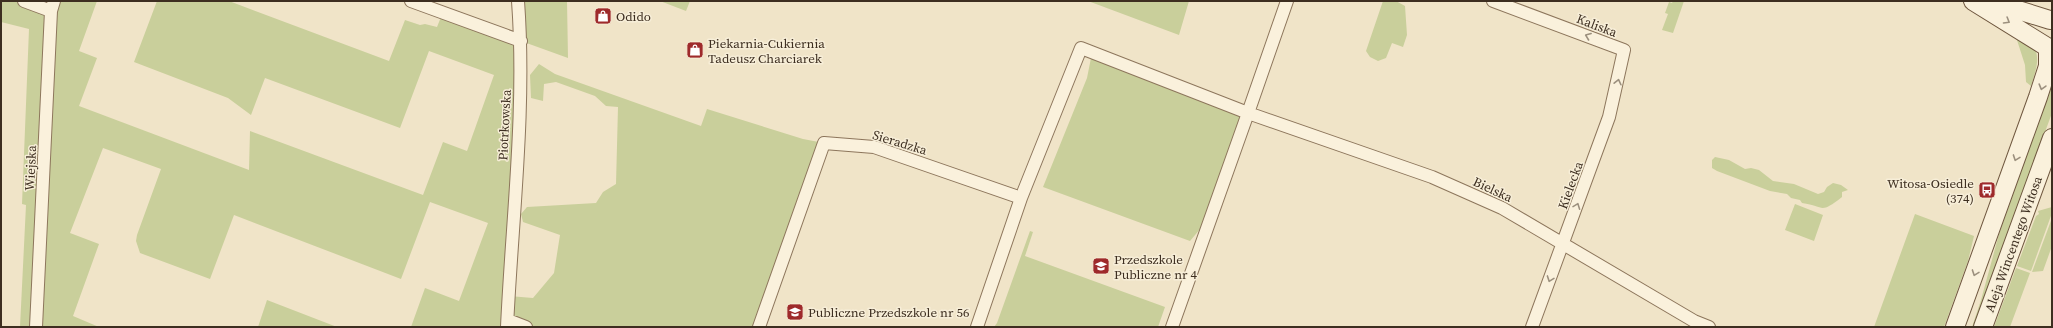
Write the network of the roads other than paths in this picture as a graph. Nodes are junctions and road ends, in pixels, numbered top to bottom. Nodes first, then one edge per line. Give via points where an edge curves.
1 (24, 1) edge
2 (411, 1) edge
3 (518, 1) edge
4 (1287, 1) edge
5 (1493, 1) edge
6 (1973, 1) edge
7 (1989, 1) edge
8 (53, 6) edge
9 (2051, 19) edge
10 (521, 41) junction
11 (1624, 50) joint
12 (2049, 51) edge
13 (1248, 113) junction
14 (2052, 138) edge
15 (1021, 198) junction
16 (1563, 242) junction
17 (508, 324) edge
18 (36, 327) edge
19 (526, 327) edge
20 (759, 327) edge
21 (977, 327) edge
22 (1172, 327) edge
23 (1532, 327) edge
24 (1709, 327) edge
25 (1955, 327) edge
26 (1983, 327) edge

1 - 8 street, Wiejska
2 - 10 street
3 - 10 street, Piotrkowska
4 - 13 street
11 -> 5 street, Kaliska
6 -> 12 street
7 - 9 street
8 - 18 street, Wiejska
9 - 12 street, Aleja Wincentego Witosa via 2046,33
10 - 17 street, Piotrkowska
16 -> 11 street, Kielecka via 1609,117
12 -> 25 street, Aleja Wincentego Witosa via 2048,66 2038,97
13 - 15 street, Bielska via 1081,48
13 - 16 street, Bielska via 1432,177 1502,208
13 - 22 street
14 - 26 street, Aleja Wincentego Witosa
15 - 20 street, Sieradzka via 874,146 824,143
15 - 21 street
16 -> 23 street, Kielecka
16 - 24 street, Bielska via 1689,318
17 - 19 street

